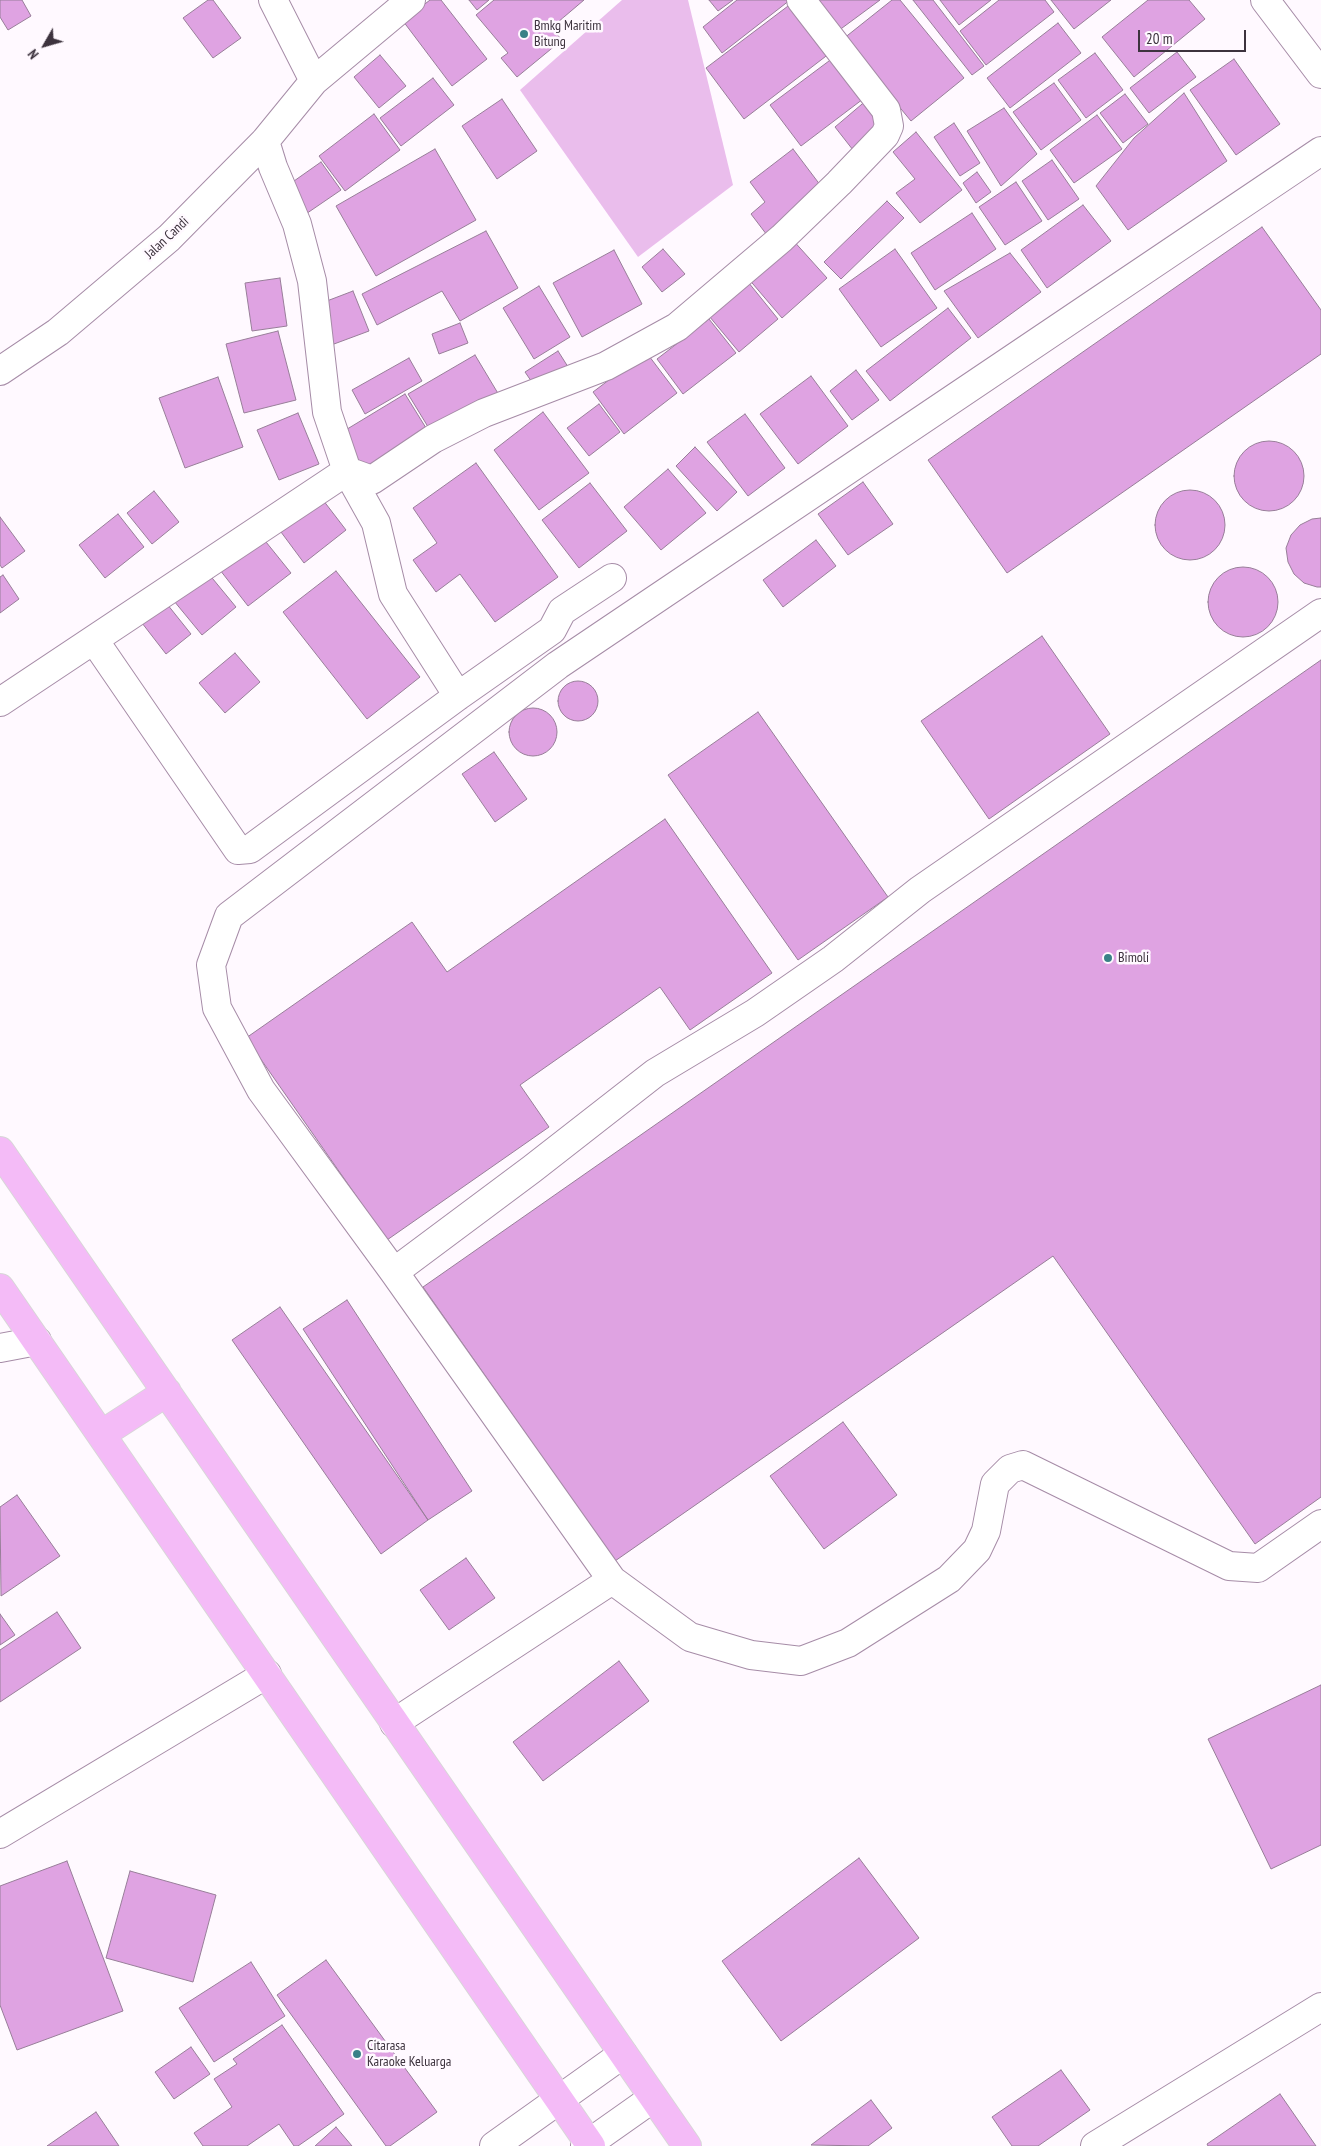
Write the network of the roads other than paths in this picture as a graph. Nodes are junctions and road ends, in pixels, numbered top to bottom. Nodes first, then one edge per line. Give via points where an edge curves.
1 (273, 0) edge
2 (411, 0) edge
3 (801, 0) edge
4 (1265, 0) edge
5 (1321, 74) edge
6 (314, 81) junction
7 (265, 141) junction
8 (1321, 151) edge
9 (0, 371) edge
10 (347, 471) junction
11 (612, 578) dead end
12 (1321, 612) edge
13 (94, 640) junction
14 (458, 696) junction
15 (0, 702) edge
16 (0, 1151) edge
17 (394, 1272) junction
18 (0, 1288) edge
19 (37, 1341) junction
20 (0, 1348) edge
21 (167, 1392) junction
22 (102, 1434) junction
23 (1321, 1524) edge
24 (612, 1580) junction
25 (267, 1674) junction
26 (394, 1723) junction
27 (0, 1834) edge
28 (1321, 2007) edge
29 (623, 2054) junction
30 (653, 2098) junction
31 (558, 2100) junction
32 (588, 2145) edge
33 (494, 2146) edge
34 (687, 2146) edge
35 (1095, 2146) edge

1 - 6 street
2 - 6 street, Jalan Candi
3 - 10 street via 886,110 889,119 885,135 839,184 677,328 606,366 476,418 433,439 372,480
4 - 5 street
6 - 7 street, Jalan Candi
7 - 9 street, Jalan Candi via 169,238 58,332
7 - 10 street via 272,167 298,224 312,281 326,406
8 - 17 street via 558,665 229,916 211,965 217,1008 261,1090
10 - 13 street
10 - 14 street via 376,523 394,594
11 - 14 street via 562,611 552,630
12 - 17 street via 920,890 832,959 763,1007 655,1073
13 - 14 street via 238,850 250,849
13 - 15 street
16 - 21 highway
17 - 24 street
18 - 19 highway
19 - 20 street
19 - 22 highway
21 - 22 highway
21 - 26 highway
22 - 25 highway
23 - 24 street via 1258,1568 1229,1566 1023,1465 1010,1469 996,1484 986,1531 977,1550 949,1578 848,1643 801,1661 751,1655 690,1638
24 - 26 street
25 - 27 street
25 - 31 highway
26 - 29 highway
28 - 35 street
29 - 30 highway
29 - 31 street
30 - 32 street
30 - 34 highway
31 - 32 highway
31 - 33 street

